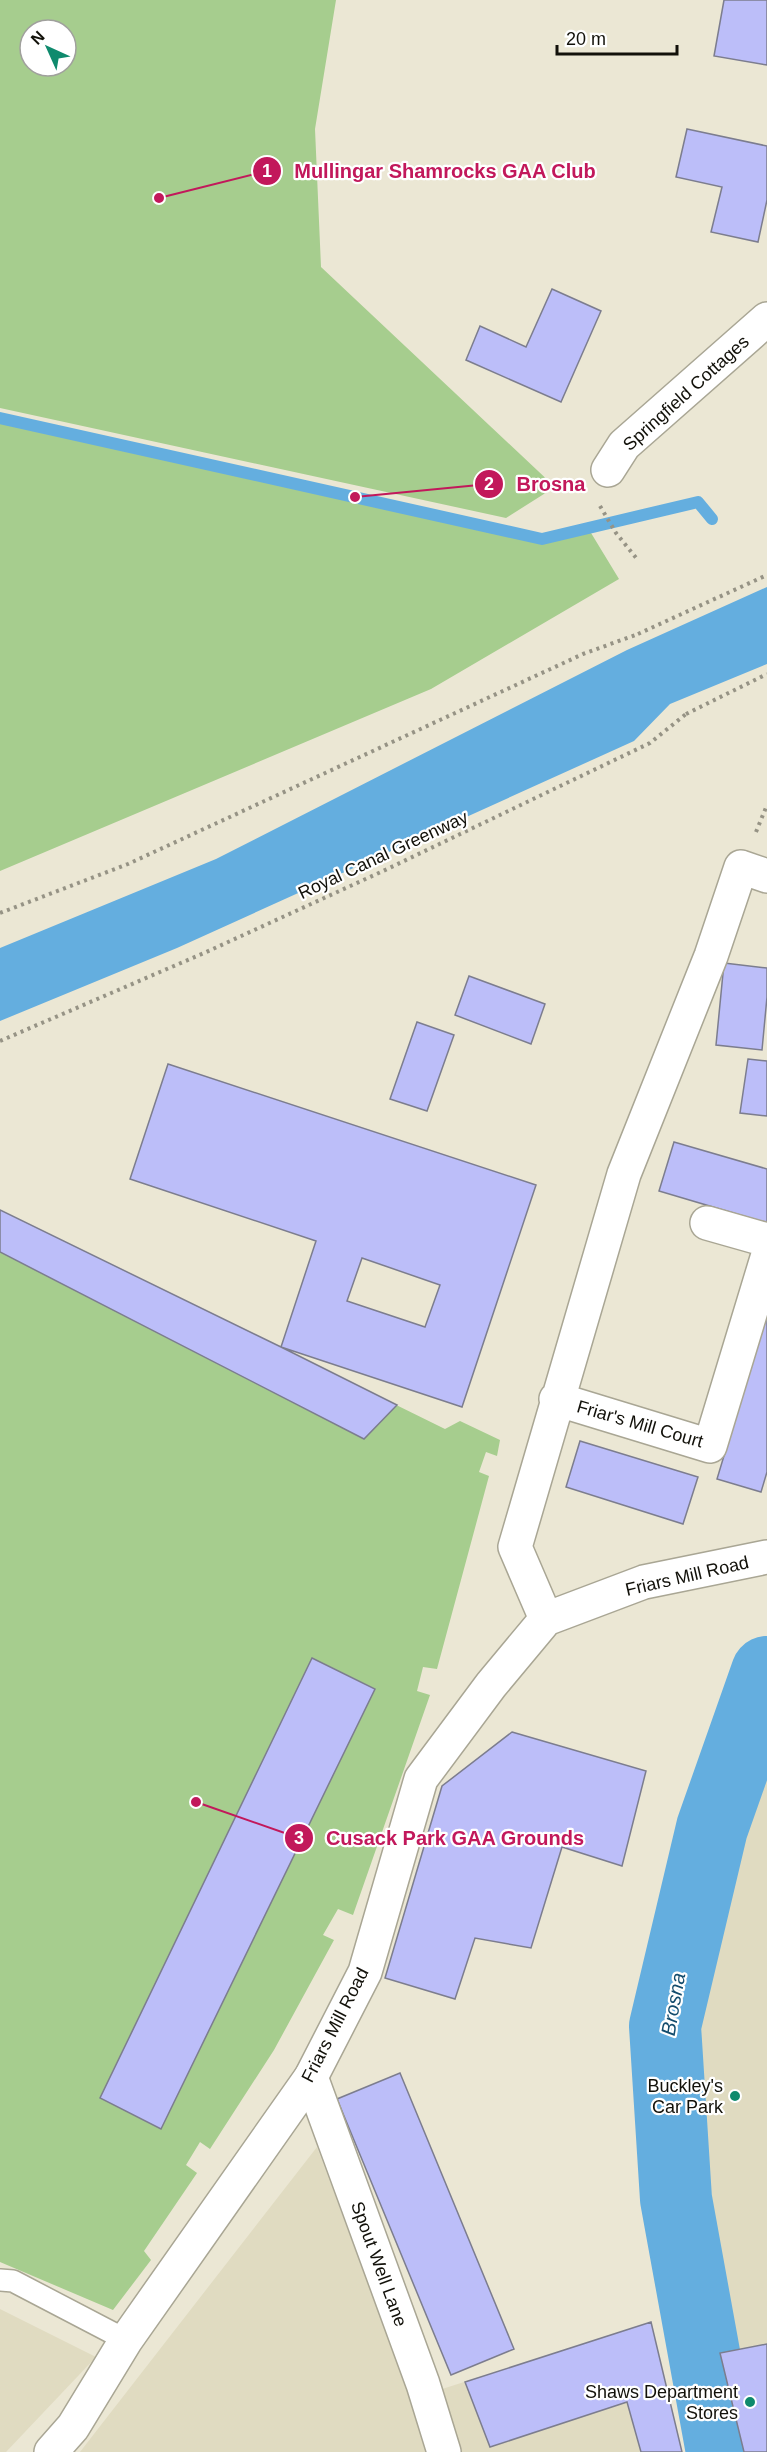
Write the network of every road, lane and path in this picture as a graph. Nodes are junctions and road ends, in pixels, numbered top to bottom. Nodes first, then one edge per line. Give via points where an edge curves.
1 (767, 319) edge
2 (608, 470) dead end
3 (600, 508) dead end
4 (637, 559) dead end
5 (767, 574) edge
6 (767, 674) edge
7 (767, 876) edge
8 (0, 913) edge
9 (0, 1041) edge
10 (707, 1223) dead end
11 (767, 1240) edge
12 (767, 1258) edge
13 (556, 1399) junction
14 (767, 1557) edge
15 (546, 1619) junction
16 (311, 2077) junction
17 (0, 2280) edge
18 (126, 2340) junction
19 (51, 2452) edge
20 (444, 2452) edge

1 - 2 street, Springfield Cottages via 624,445
3 - 4 path
5 - 8 path, bridge via 638,634 583,654 128,864
6 - 9 path, Royal Canal Greenway, bridge via 686,714 650,743 392,867
7 - 13 street via 741,867 711,956 624,1174
10 - 11 street
12 - 13 street, Friar's Mill Court via 710,1446
13 - 15 street via 514,1547
14 - 15 street, Friars Mill Road via 644,1582
15 - 16 street, Friars Mill Road via 421,1779 365,1972
16 - 18 street, Friars Mill Road
16 - 20 street, Spout Well Lane
17 - 18 lane via 13,2281
18 - 19 street, Friars Mill Road via 73,2427

